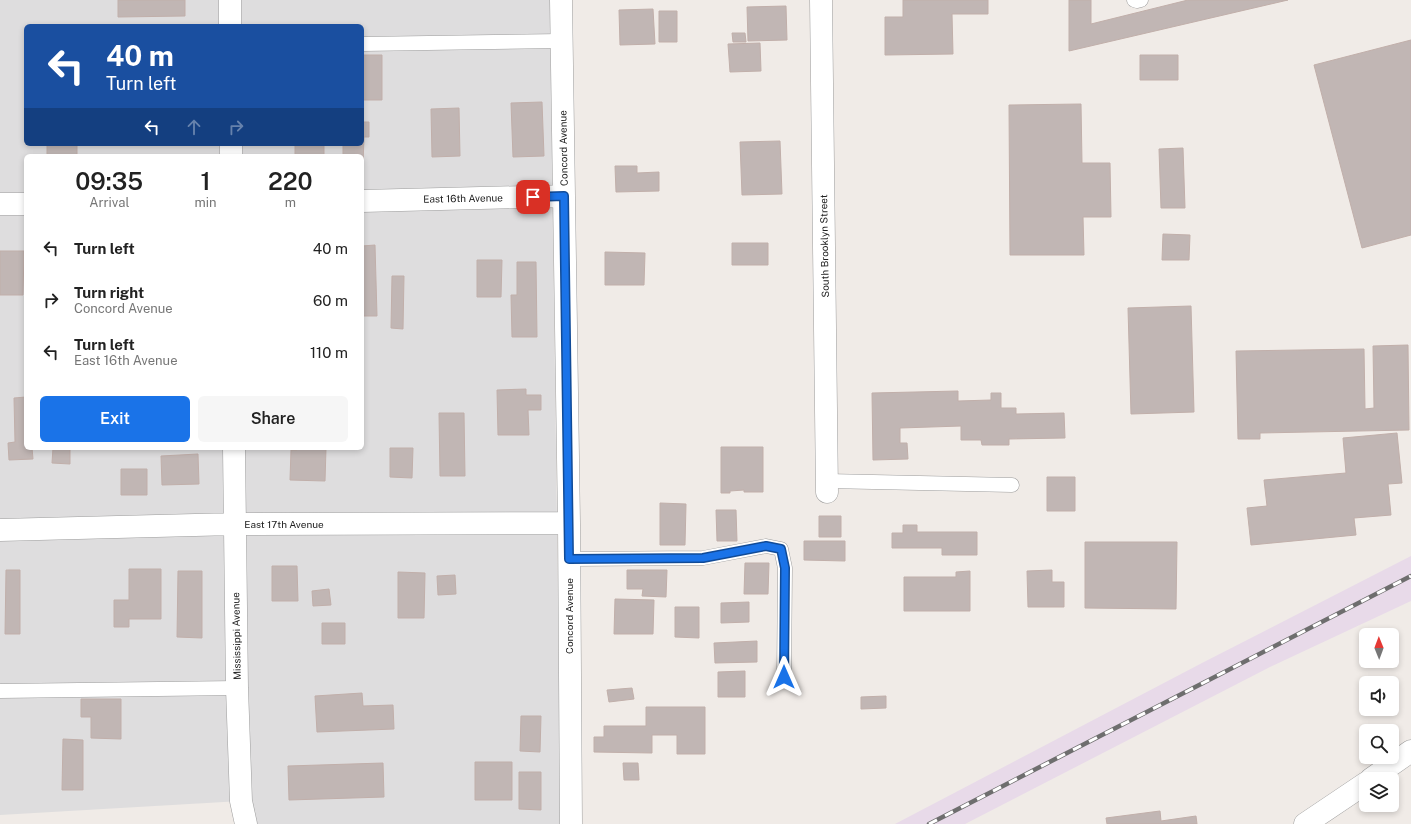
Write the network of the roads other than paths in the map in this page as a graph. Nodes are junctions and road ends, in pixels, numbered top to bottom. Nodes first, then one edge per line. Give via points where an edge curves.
1 (230, 0) edge
2 (561, 0) edge
3 (821, 0) edge
4 (1134, 0) edge
5 (1141, 0) edge
6 (230, 24) edge
7 (561, 41) junction
8 (364, 44) edge
9 (564, 196) junction
10 (364, 200) edge
11 (0, 204) edge
12 (24, 204) edge
13 (234, 450) edge
14 (1012, 485) dead end
15 (827, 486) joint
16 (569, 523) junction
17 (234, 524) junction
18 (0, 530) edge
19 (569, 559) junction
20 (784, 677) dead end
21 (237, 688) junction
22 (0, 691) edge
23 (1411, 751) edge
24 (1381, 772) edge
25 (1359, 787) edge
26 (246, 824) edge
27 (571, 824) edge
28 (1304, 824) edge

1 - 6 street
2 - 7 street, Concord Avenue
3 - 15 street, South Brooklyn Street
4 - 5 lane
7 - 8 lane
7 - 9 street, Concord Avenue
9 - 10 street, East 16th Avenue
9 - 16 street, Concord Avenue
11 - 12 street
13 - 17 street, Mississippi Avenue
14 - 15 lane
16 - 17 street, East 17th Avenue
16 - 19 street, Concord Avenue
17 - 18 street, East 17th Avenue
17 - 21 street, Mississippi Avenue
19 - 20 lane via 703,558 766,546 781,549 785,568
19 - 27 street, Concord Avenue
21 - 22 lane
21 - 26 street, Mississippi Avenue via 241,801
23 - 24 street
25 - 28 street

